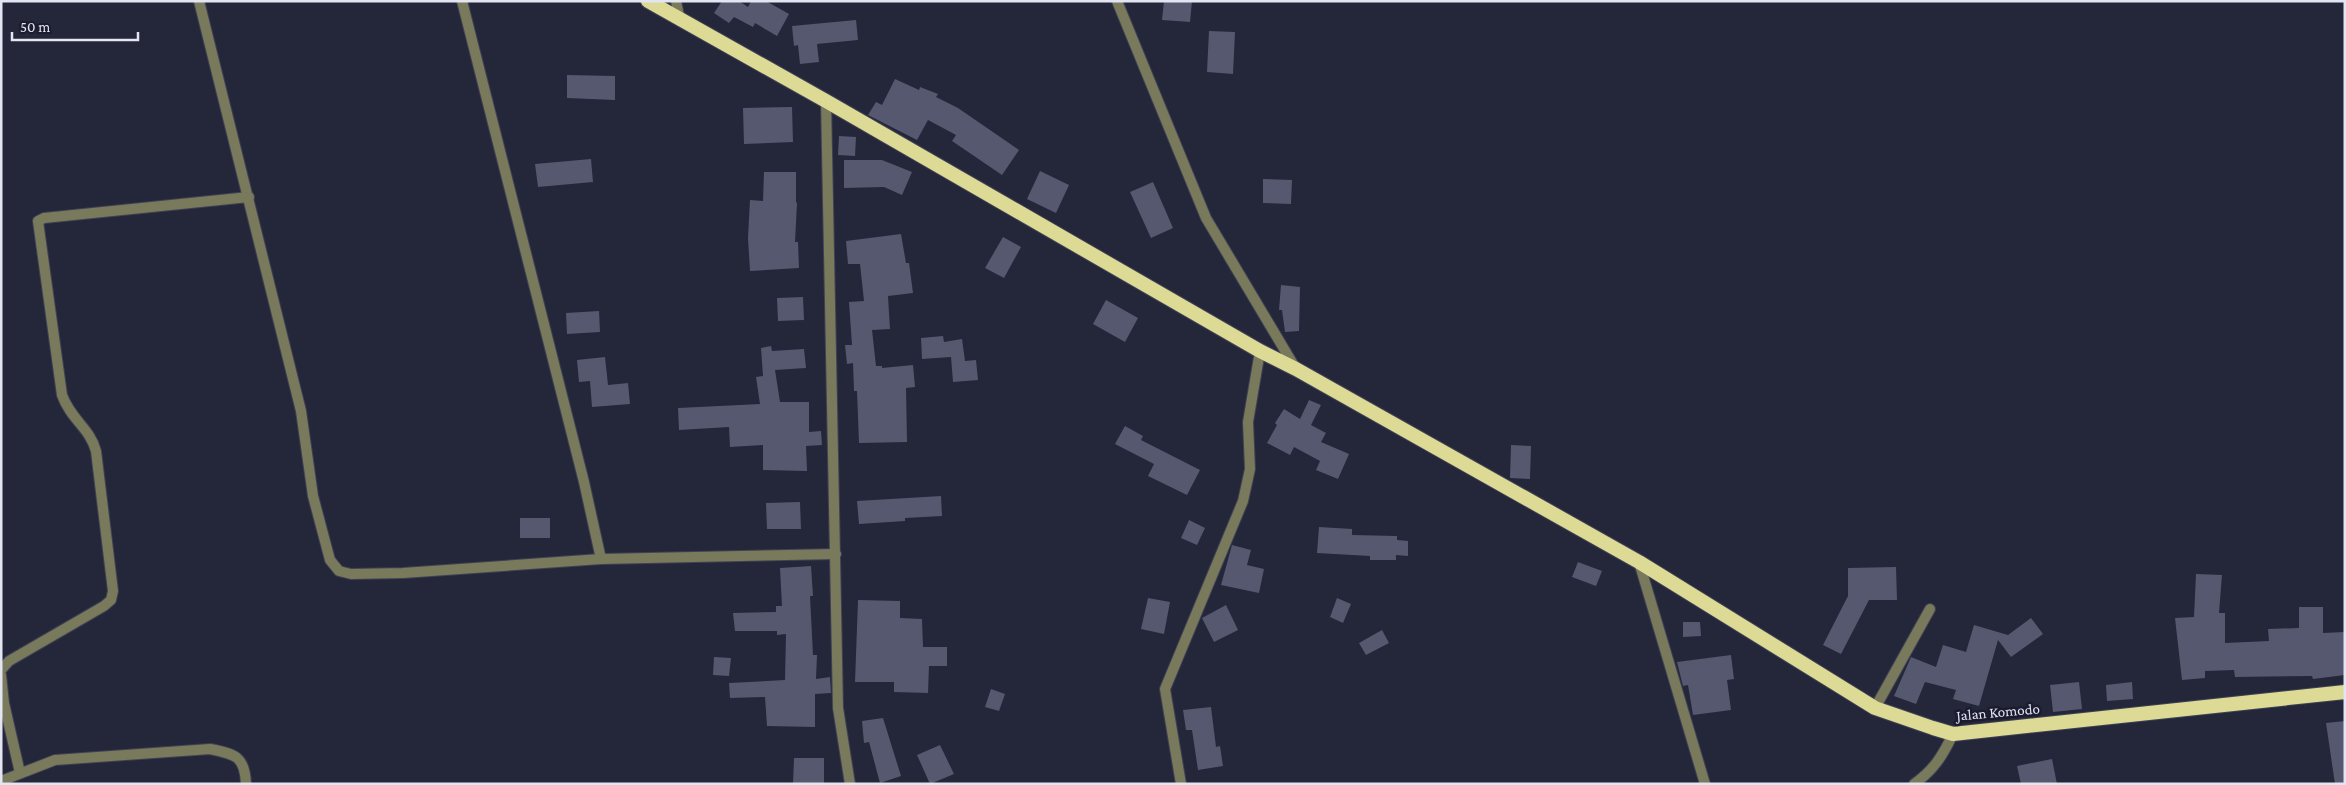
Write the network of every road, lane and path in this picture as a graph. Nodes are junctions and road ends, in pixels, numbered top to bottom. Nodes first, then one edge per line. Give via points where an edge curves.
1 (199, 1) edge
2 (462, 1) edge
3 (648, 1) edge
4 (676, 1) edge
5 (1117, 1) edge
6 (680, 21) junction
7 (826, 101) junction
8 (249, 197) junction
9 (1260, 351) junction
10 (1296, 369) junction
11 (836, 554) junction
12 (601, 559) junction
13 (1639, 562) junction
14 (1930, 609) dead end
15 (1, 670) edge
16 (1, 675) edge
17 (2345, 692) edge
18 (1875, 708) junction
19 (1953, 734) junction
20 (20, 773) junction
21 (1, 781) edge
22 (246, 784) edge
23 (850, 784) edge
24 (1181, 784) edge
25 (1705, 784) edge
26 (1914, 784) edge

1 - 8 street
2 - 12 street
3 - 6 highway, Jalan Komodo
4 - 6 street
5 - 10 street via 1206,218
6 - 7 highway, Jalan Komodo
7 - 9 highway, Jalan Komodo
7 - 11 street
8 - 12 street via 301,411 313,496 330,560 339,571 352,574 403,573
8 - 15 street via 44,218 38,222 62,395 68,409 93,440 96,451 112,591 111,600 104,606 9,661
9 - 10 highway, Jalan Komodo
9 - 24 street via 1248,422 1250,469 1243,501 1165,689
10 - 13 highway, Jalan Komodo
11 - 12 street
11 - 23 street via 838,708
13 - 18 highway, Jalan Komodo
13 - 25 street
14 - 18 street
16 - 20 street
17 - 19 highway, Jalan Komodo
18 - 19 highway, Jalan Komodo
19 - 26 street via 1932,770
20 - 21 street
20 - 22 street via 55,760 210,749 233,753 243,764

